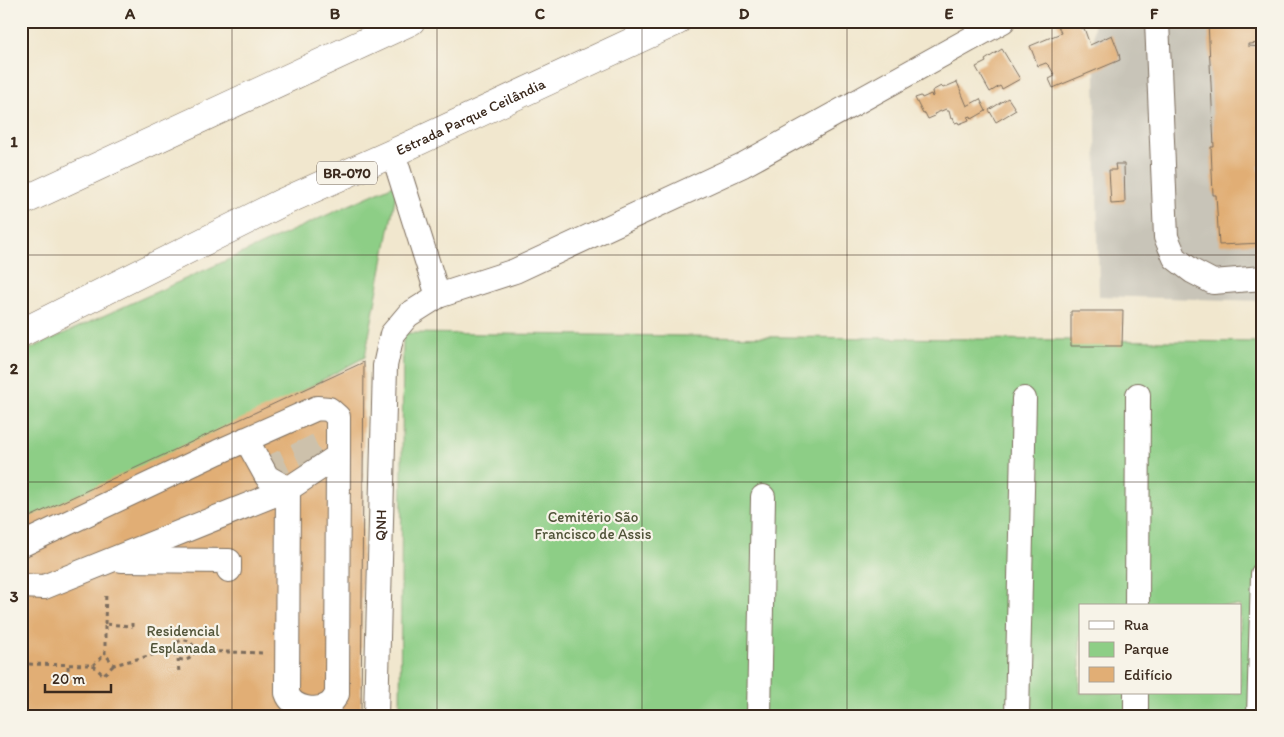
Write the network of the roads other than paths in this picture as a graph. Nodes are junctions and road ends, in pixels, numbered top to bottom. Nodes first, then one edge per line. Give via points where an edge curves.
1 (411, 21) edge
2 (677, 21) edge
3 (1003, 21) edge
4 (1157, 21) edge
5 (393, 153) junction
6 (21, 202) edge
7 (1263, 278) edge
8 (438, 296) junction
9 (21, 332) edge
10 (1138, 395) dead end
11 (1024, 399) dead end
12 (246, 439) junction
13 (338, 456) junction
14 (288, 489) junction
15 (763, 497) dead end
16 (21, 544) edge
17 (110, 560) junction
18 (229, 570) dead end
19 (1263, 574) edge
20 (21, 586) edge
21 (1137, 604) edge
22 (1136, 694) edge
23 (376, 716) edge
24 (759, 716) edge
25 (1017, 716) edge
26 (1136, 716) edge
27 (1259, 716) edge

1 - 6 highway
2 - 5 highway, Estrada Parque Ceilândia / BR-070
3 - 8 street via 743,165 515,271
4 - 7 street via 1166,237 1175,258 1213,282
5 - 8 street
5 - 9 highway, Estrada Parque Ceilândia / BR-070 via 281,203
8 - 23 street, QNH via 408,314 392,334 385,366
10 - 21 street
11 - 25 street
12 - 13 street via 317,408 329,408 338,417
12 - 14 street via 267,478
12 - 16 street
13 - 14 street
13 - 14 street via 337,694 334,700 321,708 298,706 287,694
14 - 17 street
15 - 24 street
17 - 18 street via 229,561
17 - 20 street via 44,587
19 - 27 street
22 - 26 street

